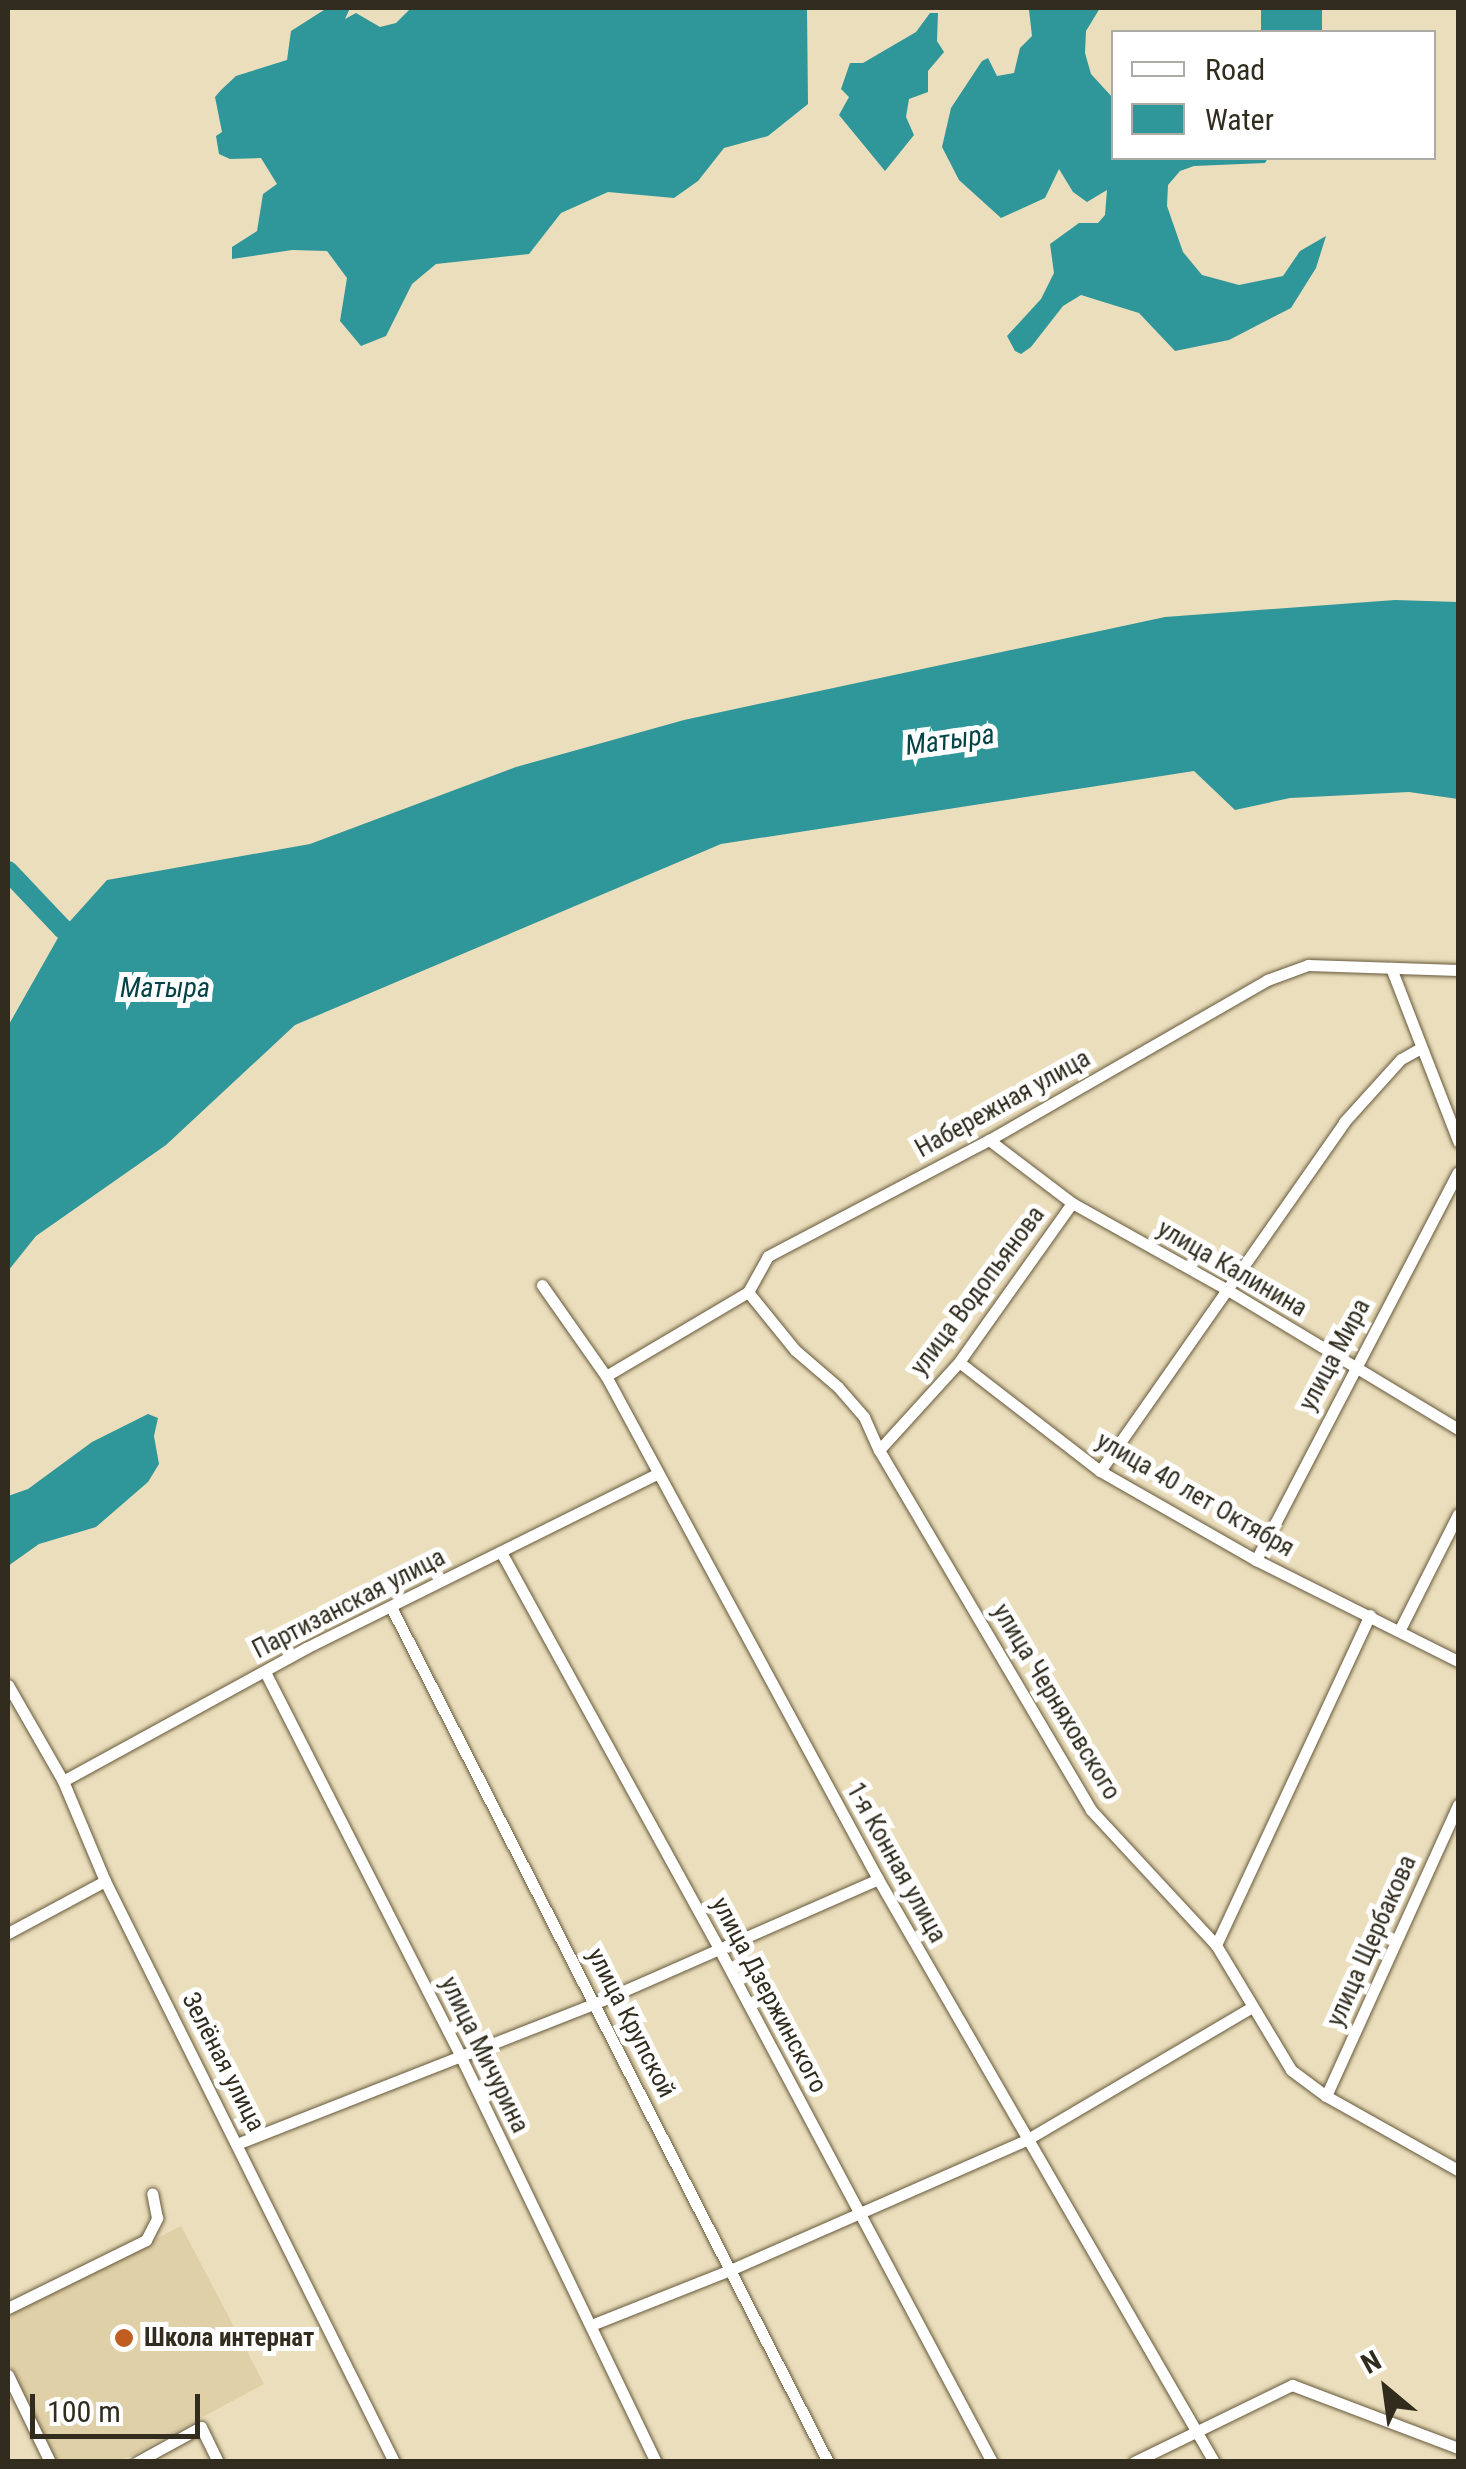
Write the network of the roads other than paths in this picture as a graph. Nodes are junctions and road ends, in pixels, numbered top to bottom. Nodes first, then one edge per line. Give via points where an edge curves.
1 (1391, 968) junction
2 (1458, 970) edge
3 (1421, 1048) junction
4 (989, 1140) junction
5 (1458, 1141) edge
6 (1458, 1172) edge
7 (1072, 1203) junction
8 (542, 1285) dead end
9 (1226, 1289) junction
10 (748, 1292) junction
11 (959, 1362) junction
12 (1353, 1366) junction
13 (606, 1376) junction
14 (1458, 1429) edge
15 (879, 1450) junction
16 (1100, 1471) junction
17 (658, 1473) junction
18 (1458, 1514) edge
19 (501, 1552) junction
20 (1256, 1560) junction
21 (391, 1607) junction
22 (1370, 1615) junction
23 (1400, 1629) junction
24 (1458, 1662) edge
25 (265, 1672) junction
26 (8, 1685) edge
27 (63, 1781) junction
28 (1458, 1805) edge
29 (878, 1879) junction
30 (105, 1880) junction
31 (8, 1932) edge
32 (1216, 1945) junction
33 (719, 1949) junction
34 (596, 2003) junction
35 (1250, 2008) junction
36 (460, 2055) junction
37 (1326, 2096) junction
38 (1028, 2139) junction
39 (239, 2143) junction
40 (1458, 2170) edge
41 (152, 2193) dead end
42 (860, 2212) junction
43 (730, 2270) junction
44 (8, 2308) edge
45 (590, 2324) junction
46 (8, 2375) edge
47 (1198, 2432) junction
48 (1458, 2448) edge
49 (50, 2462) edge
50 (137, 2462) edge
51 (218, 2462) edge
52 (394, 2462) edge
53 (656, 2462) edge
54 (828, 2462) edge
55 (992, 2462) edge
56 (1134, 2462) edge
57 (1214, 2462) edge

1 - 2 street, Набережная улица
1 - 3 street
1 - 4 street, Набережная улица via 1308,965 1267,980
3 - 5 street
3 - 9 street via 1401,1060 1344,1122
4 - 7 street, улица Калинина
4 - 10 street, Набережная улица via 768,1256
6 - 12 street, улица Мира
7 - 9 street, улица Калинина
7 - 11 street, улица Водопьянова
8 - 13 street, 1-я Конная улица
9 - 12 street, улица Калинина
9 - 16 street
10 - 13 street, Набережная улица
10 - 15 street, улица Черняховского via 795,1350 864,1417
11 - 15 street, улица Водопьянова
11 - 16 street, улица 40 лет Октября
12 - 14 street, улица Калинина
12 - 20 street, улица Мира
13 - 17 street, 1-я Конная улица
15 - 32 street, улица Черняховского via 1091,1810
16 - 20 street, улица 40 лет Октября
17 - 19 street, Партизанская улица
17 - 29 street, 1-я Конная улица
18 - 23 street
19 - 21 street, Партизанская улица
19 - 33 street, улица Дзержинского
20 - 22 street, улица 40 лет Октября
21 - 25 street, Партизанская улица
21 - 34 street, улица Крупской
22 - 23 street, улица 40 лет Октября
22 - 32 street
23 - 24 street, улица 40 лет Октября
25 - 27 street, Партизанская улица
25 - 36 street, улица Мичурина
26 - 27 street, Зелёная улица
27 - 30 street, Зелёная улица
28 - 37 street, улица Щербакова
29 - 33 street
29 - 38 street, 1-я Конная улица
30 - 31 street
30 - 39 street, Зелёная улица
32 - 35 street, улица Черняховского
33 - 34 street
33 - 42 street, улица Дзержинского
34 - 36 street
34 - 43 street, улица Крупской
35 - 37 street, улица Черняховского via 1290,2070
35 - 38 street
36 - 39 street
36 - 45 street, улица Мичурина
37 - 40 street, улица Черняховского
38 - 42 street
38 - 47 street, 1-я Конная улица
39 - 52 street, Зелёная улица
41 - 44 street via 157,2218 146,2240
42 - 43 street
42 - 55 street, улица Дзержинского
43 - 45 street
43 - 54 street, улица Крупской
45 - 53 street, улица Мичурина
46 - 49 street
47 - 48 street via 1292,2385
47 - 56 street
47 - 57 street, 1-я Конная улица
50 - 51 street via 201,2428

